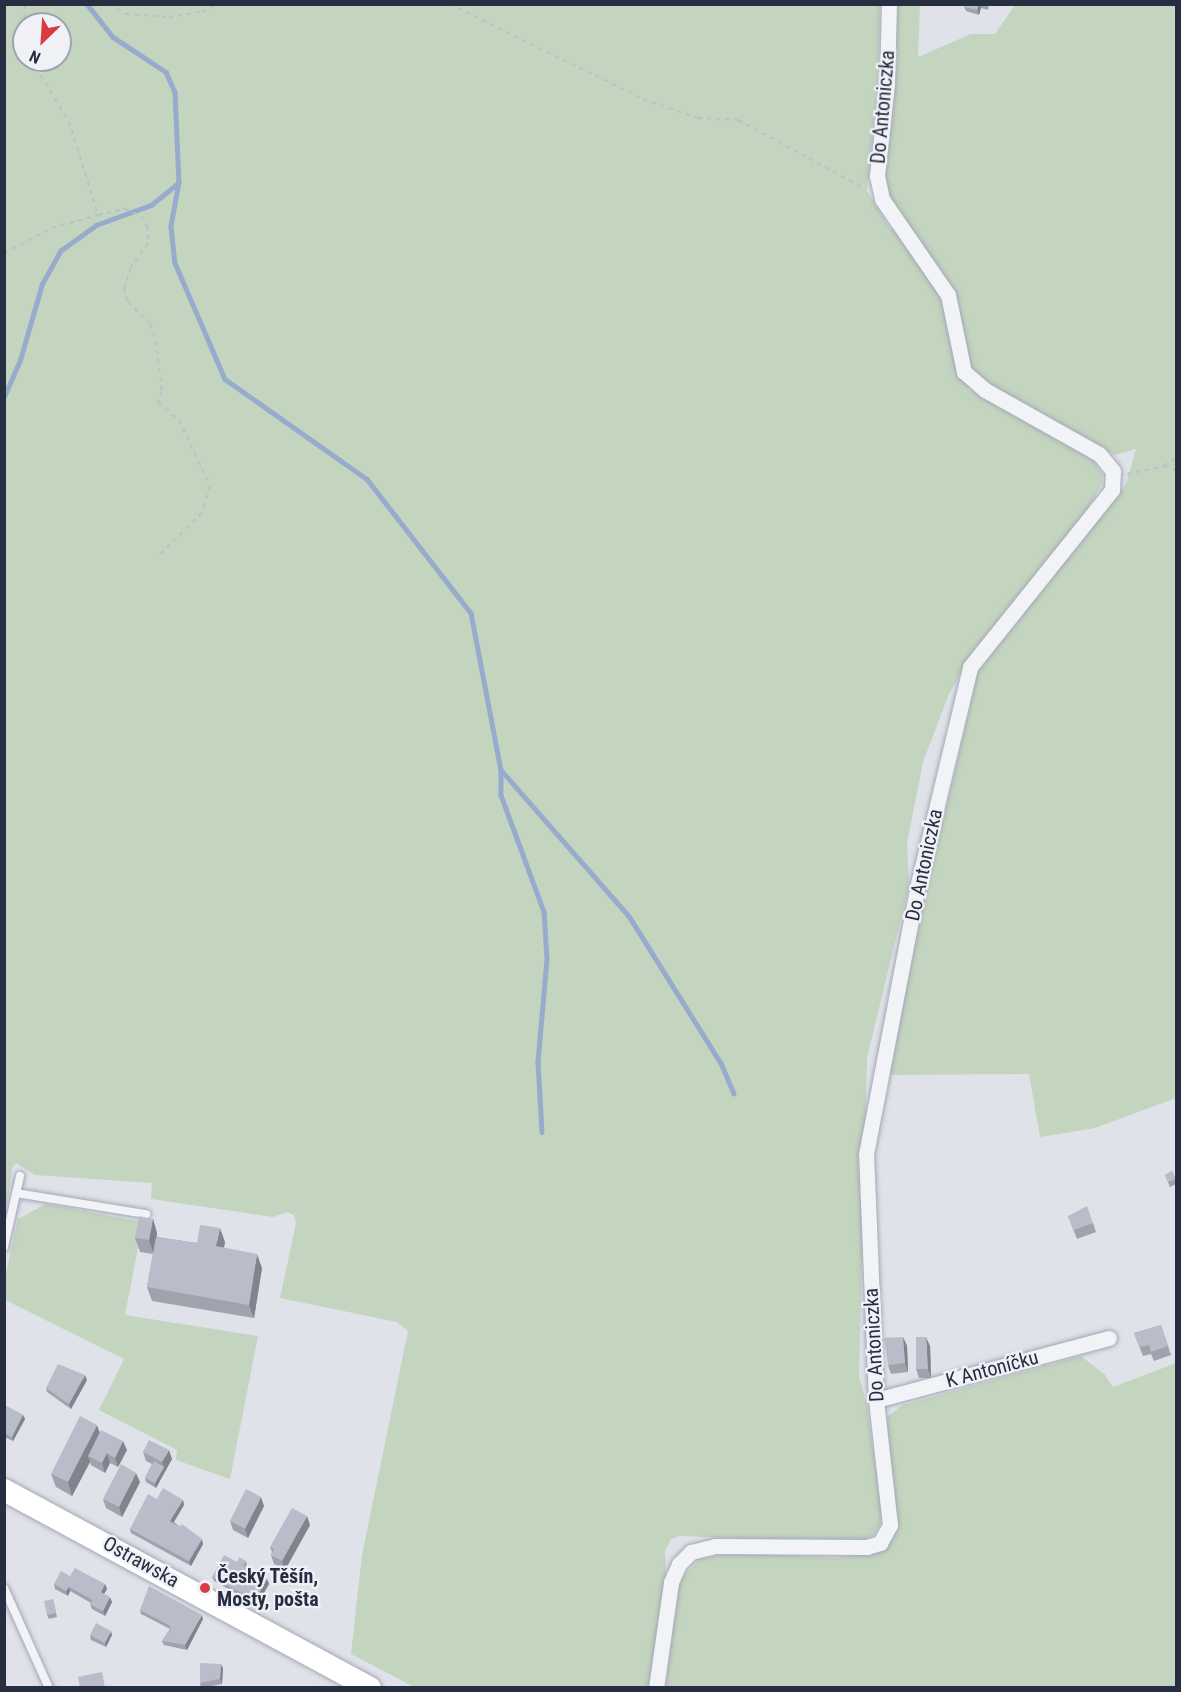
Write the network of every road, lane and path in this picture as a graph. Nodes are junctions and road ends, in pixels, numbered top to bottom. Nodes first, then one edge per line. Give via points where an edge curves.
1 (109, 4) edge
2 (216, 4) edge
3 (450, 4) edge
4 (889, 4) edge
5 (38, 72) edge
6 (882, 199) junction
7 (98, 215) junction
8 (4, 253) edge
9 (1176, 458) edge
10 (1164, 466) junction
11 (1176, 470) edge
12 (1113, 471) junction
13 (159, 555) dead end
14 (20, 1176) dead end
15 (16, 1193) junction
16 (146, 1214) dead end
17 (4, 1246) edge
18 (1109, 1338) dead end
19 (876, 1400) junction
20 (4, 1490) edge
21 (4, 1587) edge
22 (49, 1688) edge
23 (370, 1688) edge
24 (656, 1688) edge

1 - 2 path via 126,14 169,17 202,12
3 - 6 path via 643,99 698,118 738,120
4 - 6 street, Do Antoniczka via 887,84 877,176
5 - 7 path via 69,121
6 - 12 street, Do Antoniczka via 948,295 964,372 985,390 1099,454
7 - 8 path via 52,228
7 - 13 path via 125,209 141,216 147,226 148,243 131,267 124,288 128,302 150,324 156,340 162,391 158,403 179,420 210,486 202,513
9 - 10 path
10 - 11 path
10 - 12 path via 1134,476
12 - 19 street, Do Antoniczka via 1112,490 970,667 919,880 866,1154
14 - 15 lane
15 - 16 lane
15 - 17 lane
18 - 19 street, K Antoníčku
19 - 24 street, Do Antoniczka via 890,1525 880,1543 867,1547 715,1546 691,1552 679,1564 671,1582
20 - 23 main road, Ostrawska
21 - 22 lane

